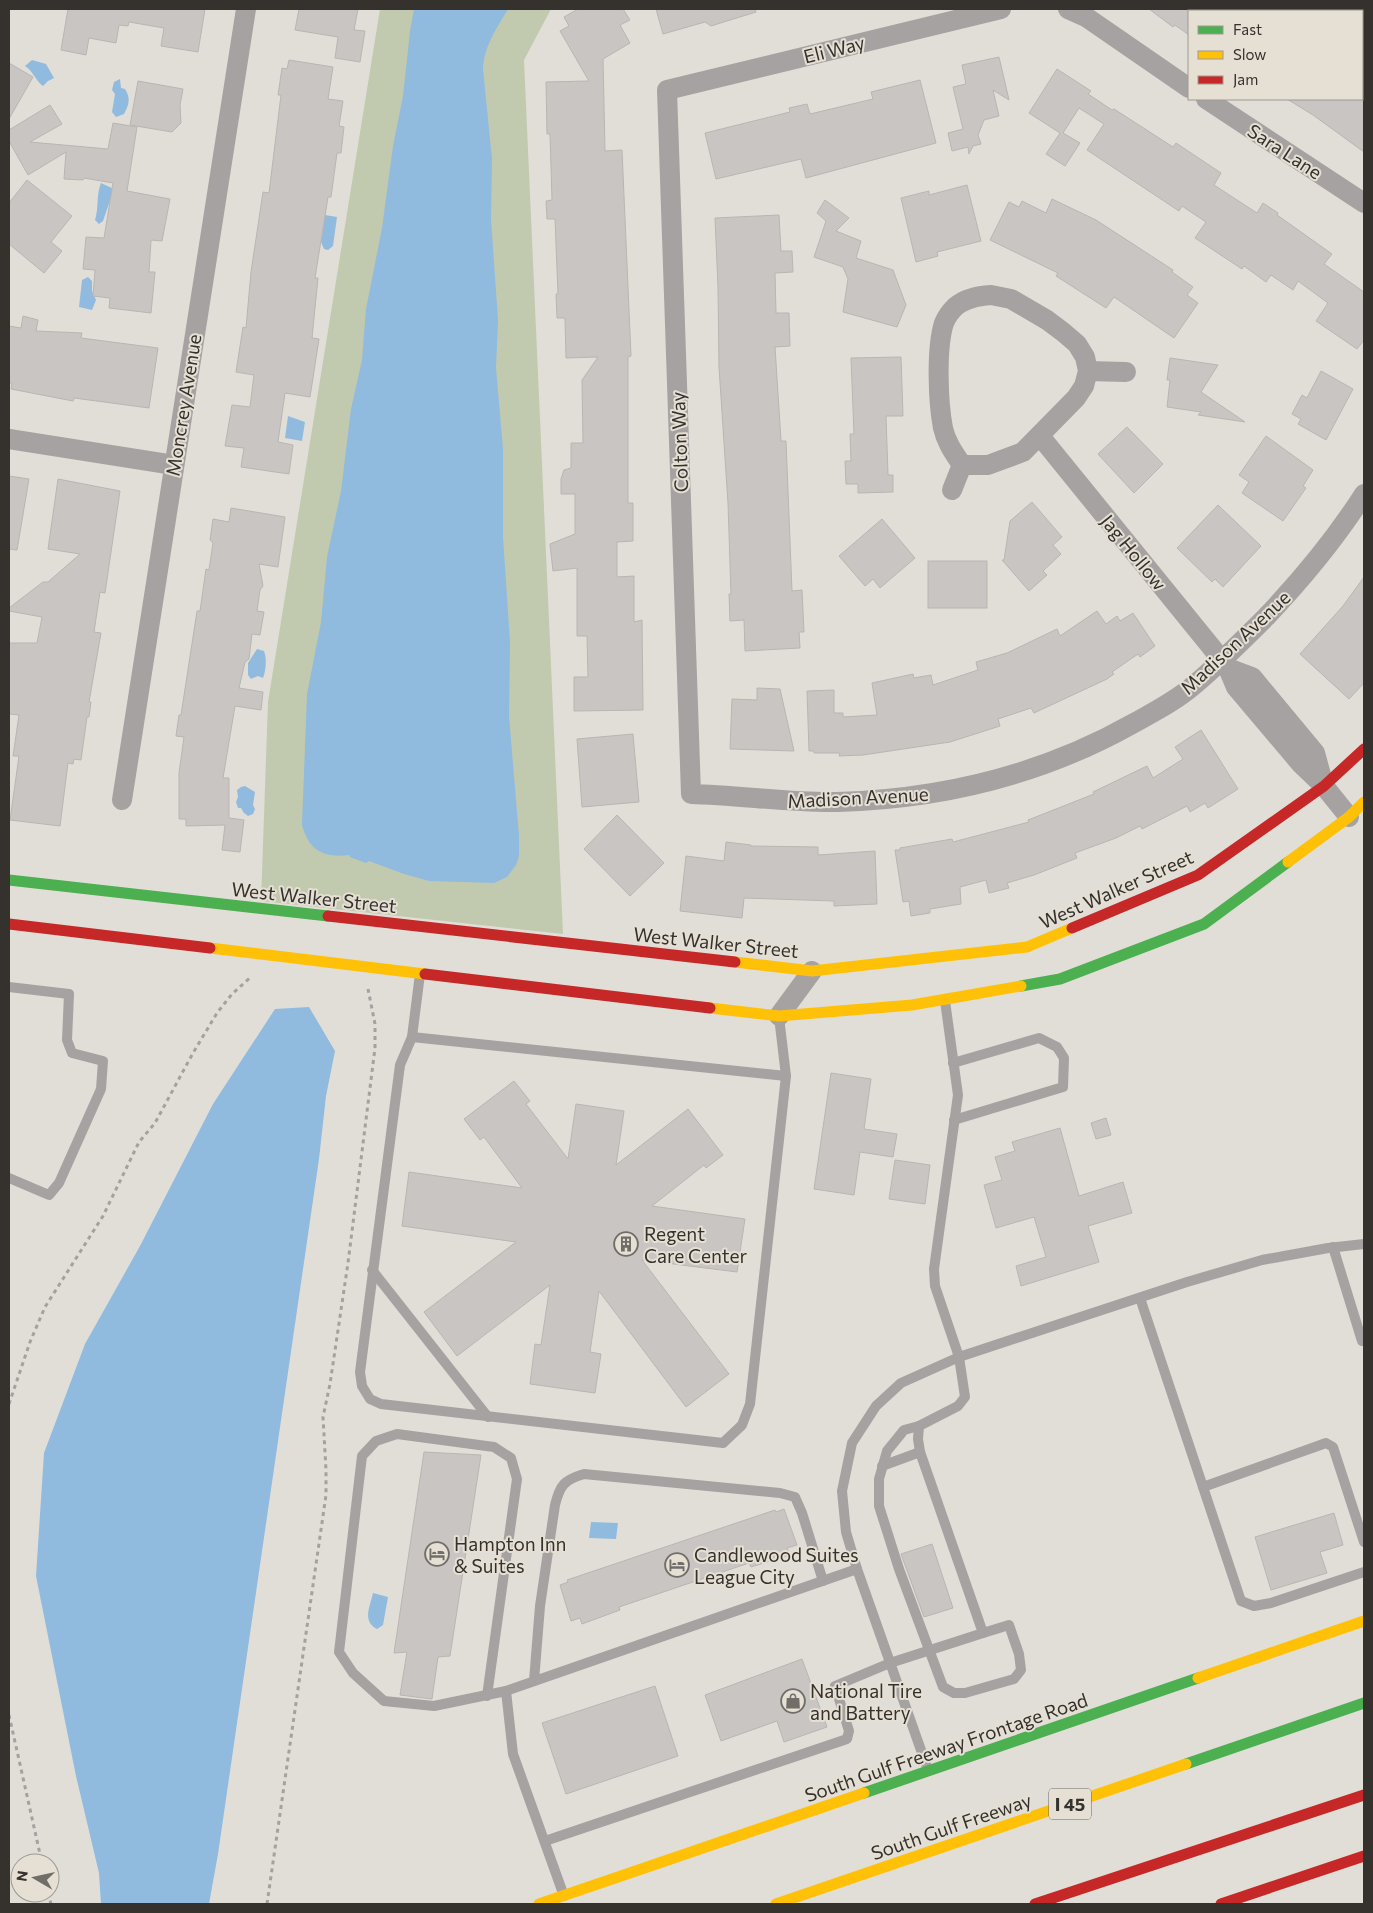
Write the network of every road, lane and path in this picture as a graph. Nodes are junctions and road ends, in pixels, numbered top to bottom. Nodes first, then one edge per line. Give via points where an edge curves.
1 (246, 9) edge
2 (1002, 9) edge
3 (1068, 9) edge
4 (1188, 87) edge
5 (667, 90) joint
6 (1208, 100) edge
7 (1364, 203) edge
8 (1088, 371) junction
9 (1126, 372) dead end
10 (1040, 436) junction
11 (9, 439) edge
12 (174, 465) junction
13 (962, 465) junction
14 (952, 490) dead end
15 (1364, 494) edge
16 (1225, 664) junction
17 (1364, 748) edge
18 (1324, 786) junction
19 (691, 794) joint
20 (122, 800) dead end
21 (1364, 802) edge
22 (1349, 817) junction
23 (9, 880) edge
24 (9, 924) edge
25 (812, 970) junction
26 (254, 974) dead end
27 (420, 974) junction
28 (9, 987) edge
29 (368, 988) dead end
30 (944, 1000) junction
31 (779, 1016) junction
32 (412, 1037) junction
33 (953, 1063) junction
34 (786, 1076) junction
35 (954, 1120) junction
36 (9, 1178) edge
37 (1364, 1244) edge
38 (1333, 1247) junction
39 (372, 1270) junction
40 (1140, 1298) junction
41 (1363, 1343) edge
42 (960, 1357) junction
43 (9, 1404) edge
44 (488, 1418) junction
45 (919, 1426) junction
46 (920, 1452) junction
47 (882, 1466) junction
48 (1203, 1487) junction
49 (1364, 1542) edge
50 (857, 1569) junction
51 (1364, 1572) edge
52 (822, 1580) junction
53 (1364, 1621) edge
54 (982, 1632) junction
55 (930, 1650) junction
56 (890, 1663) junction
57 (534, 1681) junction
58 (506, 1691) junction
59 (487, 1696) junction
60 (1364, 1703) edge
61 (9, 1715) edge
62 (929, 1771) junction
63 (1364, 1795) edge
64 (545, 1841) junction
65 (40, 1853) edge
66 (1364, 1856) edge
67 (564, 1896) junction
68 (266, 1904) edge
69 (539, 1904) edge
70 (776, 1904) edge
71 (1035, 1904) edge
72 (1221, 1904) edge

1 - 12 street, Moncrey Avenue
2 - 5 street, Eli Way
3 - 4 street via 1086,17
5 - 19 street, Colton Way
6 - 7 street, Sara Lane
8 - 9 street
8 - 10 street via 1076,398
8 - 13 street via 1085,357 1077,344 1047,320 1011,299 991,295 972,297 955,307 945,321 940,340 940,399 948,446
10 - 13 street via 1023,452 1002,460 988,465
10 - 16 street, Jag Hollow
11 - 12 street
12 - 20 street, Moncrey Avenue
13 - 14 street
15 - 16 street, Madison Avenue via 1334,539
16 - 18 street, Jag Hollow via 1236,687 1300,764
16 - 19 street, Madison Avenue via 1141,720 1071,755 1021,774 940,792 838,802
17 - 18 main road, West Walker Street
18 - 22 street, Jag Hollow
18 - 25 main road, West Walker Street via 1198,875 1027,947
21 - 22 main road
22 - 30 main road via 1204,924 1060,979
23 - 25 main road, West Walker Street
24 - 27 main road
25 - 31 street
26 - 43 path via 217,1012 155,1123 139,1142 103,1216 45,1307
27 - 31 main road
27 - 32 lane
28 - 36 lane via 69,994 67,1040 72,1053 103,1061 102,1089 59,1183 49,1195
29 - 68 path via 375,1024 371,1095 335,1356 323,1418 326,1495
30 - 31 main road
30 - 33 lane
31 - 34 lane
32 - 34 lane
32 - 39 lane via 400,1065
33 - 35 lane via 958,1095
33 - 35 lane via 1039,1038 1057,1047 1064,1058 1063,1087
34 - 44 lane via 750,1404 742,1425 723,1443
35 - 42 lane via 934,1269 936,1286
37 - 38 lane
38 - 40 lane via 1262,1260
38 - 41 lane
39 - 44 lane
39 - 44 lane via 360,1372 362,1386 370,1399 381,1404
40 - 42 lane
40 - 48 lane
42 - 45 lane via 965,1397 958,1406
42 - 50 lane via 901,1383 876,1406 852,1443 842,1491 846,1532
45 - 46 lane
45 - 47 lane via 904,1430 887,1452
46 - 47 lane
46 - 54 lane
47 - 55 lane via 879,1506
48 - 49 lane via 1326,1443 1333,1447
48 - 51 lane via 1241,1601 1254,1606 1271,1603
50 - 52 lane
50 - 56 lane
52 - 57 lane
52 - 57 lane via 795,1497 584,1474 570,1478 559,1490 555,1505 540,1606
53 - 62 main road, South Gulf Freeway Frontage Road
54 - 55 lane
54 - 55 lane via 1009,1625 1021,1670 1014,1679 954,1694 943,1687
55 - 56 lane
56 - 62 lane
56 - 64 lane via 835,1686 849,1731 848,1739
57 - 58 lane
58 - 59 lane
58 - 64 lane via 513,1754
59 - 59 lane via 434,1706 384,1701 353,1673 339,1652 362,1456 376,1441 397,1434 494,1447 512,1458 517,1479
60 - 70 main road, South Gulf Freeway / I 45
61 - 65 path
62 - 67 main road, South Gulf Freeway Frontage Road
63 - 71 main road
64 - 67 lane
66 - 72 main road
67 - 69 main road, South Gulf Freeway Frontage Road

